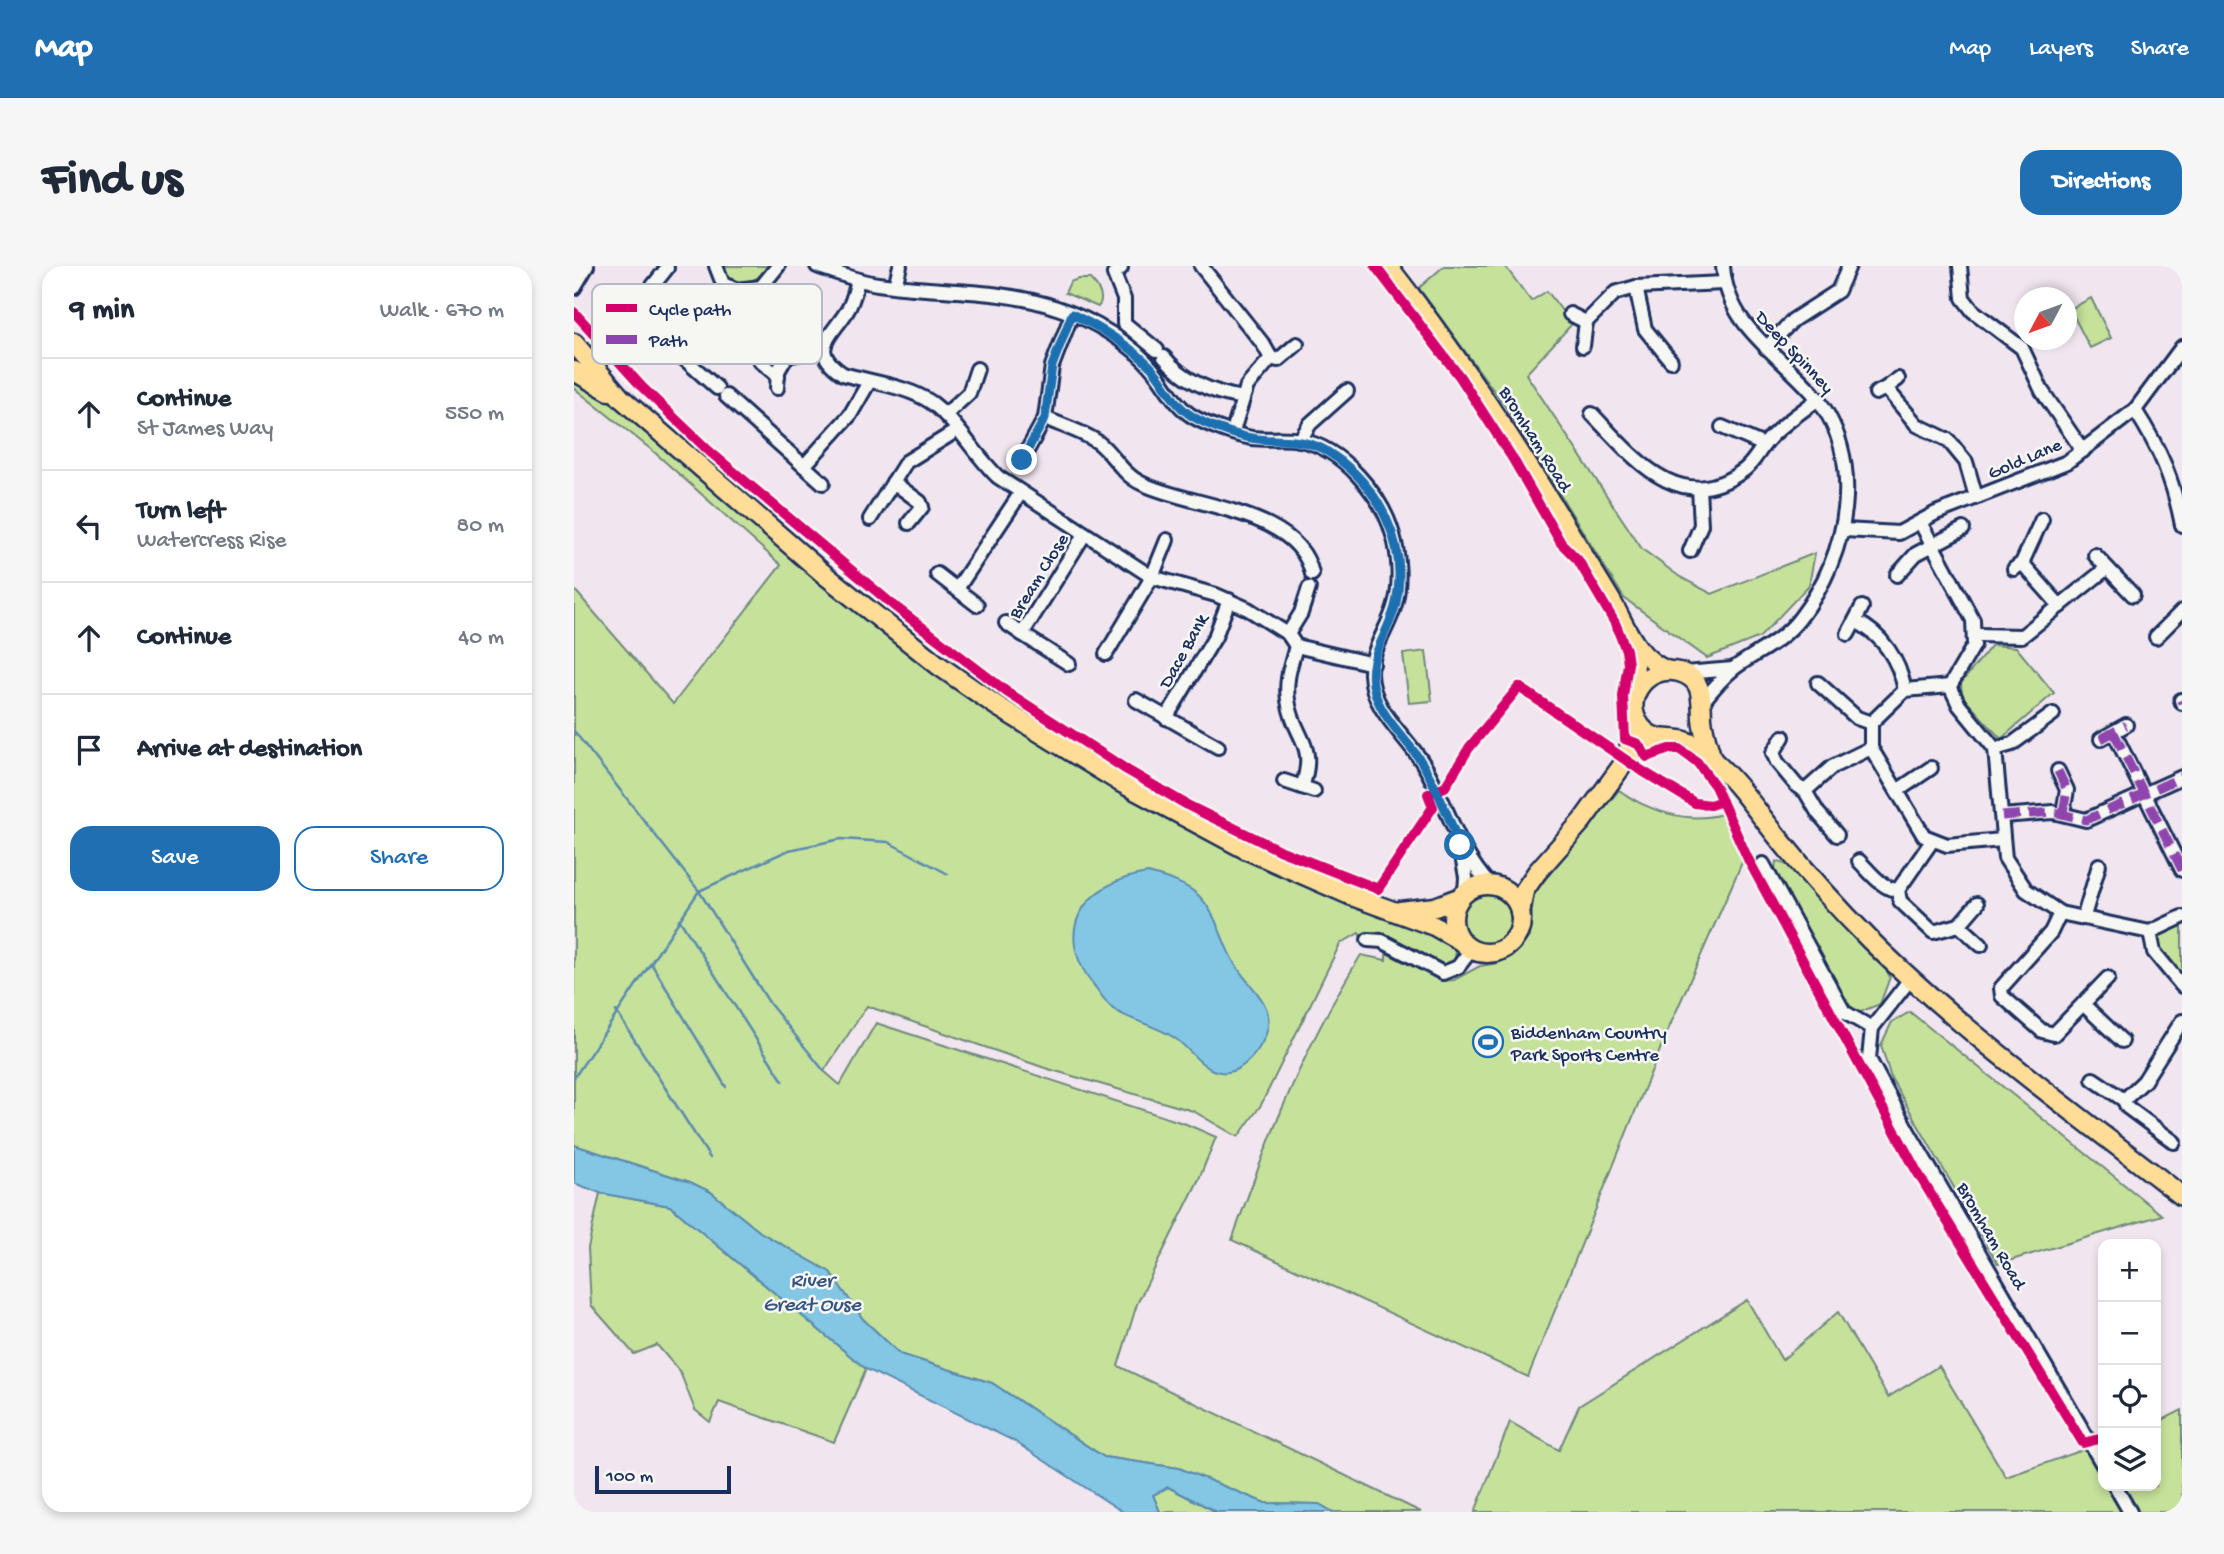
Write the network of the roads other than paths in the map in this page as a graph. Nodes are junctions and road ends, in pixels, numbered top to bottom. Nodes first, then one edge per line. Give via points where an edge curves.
1 (587, 266) edge
2 (716, 266) edge
3 (778, 266) edge
4 (817, 266) edge
5 (900, 266) edge
6 (1201, 266) edge
7 (1389, 266) edge
8 (1723, 266) edge
9 (1849, 266) edge
10 (1959, 266) edge
11 (667, 268) edge
12 (1121, 268) dead end
13 (858, 280) junction
14 (655, 284) edge
15 (723, 284) edge
16 (763, 284) edge
17 (1724, 284) junction
18 (575, 286) edge
19 (895, 286) junction
20 (1636, 287) junction
21 (1072, 314) junction
22 (1570, 314) dead end
23 (1586, 322) junction
24 (1124, 323) junction
25 (1109, 334) junction
26 (574, 343) edge
27 (1297, 344) dead end
28 (1583, 346) dead end
29 (1766, 348) junction
30 (2182, 348) edge
31 (824, 349) joint
32 (1271, 358) junction
33 (1671, 361) dead end
34 (689, 364) edge
35 (763, 364) edge
36 (782, 364) edge
37 (977, 369) dead end
38 (574, 371) edge
39 (1898, 379) dead end
40 (869, 382) junction
41 (1348, 391) dead end
42 (621, 398) junction
43 (1243, 398) junction
44 (1818, 399) junction
45 (2135, 410) junction
46 (1592, 414) dead end
47 (945, 415) junction
48 (1045, 418) junction
49 (1722, 426) dead end
50 (956, 431) junction
51 (1233, 431) junction
52 (1300, 440) junction
53 (1764, 445) junction
54 (2083, 451) junction
55 (1022, 460) dead end
56 (804, 466) junction
57 (893, 482) junction
58 (823, 483) dead end
59 (1699, 488) junction
60 (1020, 494) junction
61 (1976, 497) junction
62 (870, 519) dead end
63 (2042, 519) dead end
64 (1920, 522) junction
65 (909, 523) dead end
66 (2182, 525) edge
67 (1963, 529) dead end
68 (1844, 530) junction
69 (1084, 535) junction
70 (1167, 540) dead end
71 (1931, 545) junction
72 (1690, 551) dead end
73 (2095, 555) dead end
74 (2107, 568) junction
75 (1312, 574) dead end
76 (937, 575) dead end
77 (1897, 575) dead end
78 (1152, 578) junction
79 (1309, 588) dead end
80 (957, 589) junction
81 (2133, 595) dead end
82 (1229, 600) junction
83 (977, 605) dead end
84 (2060, 606) junction
85 (1862, 607) dead end
86 (2182, 611) edge
87 (1855, 621) junction
88 (1006, 623) dead end
89 (1288, 634) junction
90 (1849, 634) dead end
91 (1022, 635) junction
92 (1976, 635) junction
93 (2155, 637) dead end
94 (1634, 643) junction
95 (1296, 646) junction
96 (1106, 654) dead end
97 (1069, 664) dead end
98 (1373, 664) junction
99 (1733, 669) junction
100 (1675, 672) junction
101 (1818, 683) dead end
102 (1950, 686) junction
103 (1637, 689) junction
104 (1905, 690) junction
105 (1136, 700) dead end
106 (1703, 708) junction
107 (2053, 714) dead end
108 (1166, 718) junction
109 (1638, 722) junction
110 (1871, 723) junction
111 (2126, 725) dead end
112 (1783, 737) dead end
113 (1669, 740) junction
114 (1218, 747) dead end
115 (1871, 748) junction
116 (1995, 749) junction
117 (1712, 759) junction
118 (1624, 763) junction
119 (1931, 768) dead end
120 (2058, 771) dead end
121 (2182, 777) edge
122 (1284, 781) dead end
123 (1805, 791) junction
124 (1897, 791) junction
125 (2145, 794) junction
126 (2063, 813) junction
127 (2002, 816) junction
128 (1837, 835) dead end
129 (2002, 840) junction
130 (1933, 841) junction
131 (1460, 845) junction
132 (1859, 861) dead end
133 (1763, 864) dead end
134 (2099, 865) dead end
135 (2182, 870) edge
136 (1537, 872) junction
137 (1494, 886) junction
138 (1898, 890) junction
139 (1462, 895) junction
140 (1977, 904) dead end
141 (1396, 911) junction
142 (1520, 912) junction
143 (2060, 913) junction
144 (2084, 916) junction
145 (2182, 917) edge
146 (1959, 925) junction
147 (2150, 932) junction
148 (1368, 940) dead end
149 (1465, 945) junction
150 (1981, 945) dead end
151 (1911, 978) junction
152 (2108, 978) dead end
153 (2182, 986) edge
154 (2084, 1005) junction
155 (2182, 1021) edge
156 (1872, 1028) junction
157 (2122, 1041) dead end
158 (2093, 1079) dead end
159 (2124, 1100) junction
160 (2174, 1142) dead end
161 (2182, 1196) edge
162 (2098, 1457) edge
163 (2118, 1491) edge
164 (2130, 1512) edge

1 - 18 street
2 - 15 street
3 - 16 street
4 - 13 street
5 - 19 street
6 - 32 street
7 - 94 main road, Bromham Road via 1501,419
8 - 17 street, Deep Spinney
9 - 29 street via 1838,291 1793,320
10 - 54 street via 1963,299 2022,348 2042,391
11 - 14 street
12 - 24 street via 1114,274 1125,299
13 - 19 street
13 - 31 street via 847,311
17 - 20 street
17 - 29 street, Deep Spinney via 1735,312
19 - 21 street via 1017,296
20 - 23 street via 1615,293
20 - 33 street via 1645,329
21 - 25 street
21 - 48 street via 1052,366
22 - 23 street
23 - 28 street
24 - 25 street
24 - 43 street via 1181,373 1211,391
25 - 51 street via 1152,369 1191,416
26 - 42 highway
27 - 32 street via 1278,360
29 - 44 street, Deep Spinney
30 - 45 street, Gold Lane
31 - 40 street via 831,366
32 - 43 street via 1247,386
34 - 56 street
35 - 36 street via 778,382
37 - 47 street via 969,393
38 - 42 highway
39 - 61 street via 1881,391 1917,425 1948,440 1966,462
40 - 47 street via 930,402
40 - 56 street via 850,415
41 - 52 street via 1310,424
42 - 141 highway via 834,583 998,706 1183,817 1309,878
43 - 51 street
44 - 53 street
44 - 68 street, Deep Spinney via 1837,432 1843,456
45 - 54 street, Gold Lane
45 - 66 street via 2161,449
46 - 59 street via 1637,461 1674,486
47 - 50 street
48 - 55 street
48 - 75 street via 1098,442 1138,482 1228,508 1271,526 1310,560
49 - 53 street
50 - 57 street via 906,462
50 - 60 street via 978,458
51 - 52 street via 1251,438
52 - 98 street via 1328,452 1362,479 1394,536 1396,603
53 - 59 street via 1745,469
54 - 61 street, Gold Lane via 2041,474
56 - 58 street
57 - 62 street
57 - 65 street via 922,507
59 - 72 street via 1701,525
60 - 69 street
60 - 80 street
61 - 64 street, Gold Lane
63 - 84 street via 2018,566
64 - 68 street, Gold Lane via 1888,535
64 - 71 street
67 - 71 street
68 - 99 street, Deep Spinney via 1800,619 1778,641
69 - 78 street
69 - 91 street, Bream Close
70 - 78 street
71 - 77 street
71 - 92 street via 1973,620
73 - 74 street
74 - 81 street
74 - 84 street
76 - 80 street
78 - 82 street
78 - 96 street
79 - 89 street via 1301,614
80 - 83 street
82 - 89 street
82 - 108 street, Dace Bank via 1215,637
84 - 92 street via 2022,636
85 - 87 street
86 - 93 street
87 - 90 street
87 - 104 street via 1876,634 1890,652 1900,667
88 - 91 street, Bream Close
89 - 95 street
91 - 97 street, Bream Close
92 - 102 street
94 - 100 main road, Bromham Road via 1649,660
94 - 103 main road, Bromham Road
95 - 98 street
95 - 122 street via 1287,687 1291,713 1308,749 1308,789
98 - 131 street via 1375,695 1424,765
99 - 100 street, Deep Spinney
99 - 106 street, Deep Spinney
100 - 103 highway via 1650,675
100 - 106 highway via 1696,682
101 - 110 street via 1857,718
102 - 104 street
102 - 116 street via 1959,705
103 - 109 highway via 1634,706
104 - 110 street
105 - 108 street, Dace Bank
106 - 113 highway via 1696,728
106 - 117 highway
107 - 116 street via 2012,744
108 - 114 street, Dace Bank
109 - 113 highway via 1651,736
109 - 118 highway
110 - 115 street
111 - 125 street via 2107,736
112 - 123 street via 1773,753
113 - 117 highway via 1687,742
113 - 118 highway
115 - 123 street via 1832,767
115 - 124 street
116 - 127 street
117 - 151 highway via 1829,896
118 - 136 highway
119 - 124 street
120 - 126 street via 2067,790
121 - 125 street
123 - 128 street
124 - 130 street via 1924,836
125 - 126 street via 2086,820
125 - 135 street
126 - 127 street
127 - 129 street
129 - 130 street via 1947,845
129 - 143 street via 2005,858 2018,880 2036,899
130 - 138 street
131 - 137 street
131 - 139 street via 1466,877
132 - 138 street via 1892,890
133 - 156 street via 1844,1012
134 - 144 street
136 - 137 highway
136 - 142 highway via 1524,891
137 - 139 highway via 1477,886
137 - 142 highway via 1510,894
138 - 146 street via 1900,901 1933,932
139 - 141 highway via 1435,907
139 - 149 highway via 1452,919
140 - 146 street
141 - 149 highway
142 - 149 highway via 1517,935 1508,946 1486,954
143 - 144 street
143 - 154 street via 2051,932 2001,988 2002,996 2042,1031 2054,1034
144 - 147 street
145 - 147 street
146 - 150 street
147 - 153 street via 2154,952
148 - 149 street via 1382,941 1443,973 1458,967
151 - 156 street
151 - 161 highway
152 - 154 street
154 - 157 street
155 - 159 street via 2144,1081
156 - 162 street, Bromham Road via 1868,1059 1875,1073
158 - 159 street
159 - 160 street
163 - 164 street

